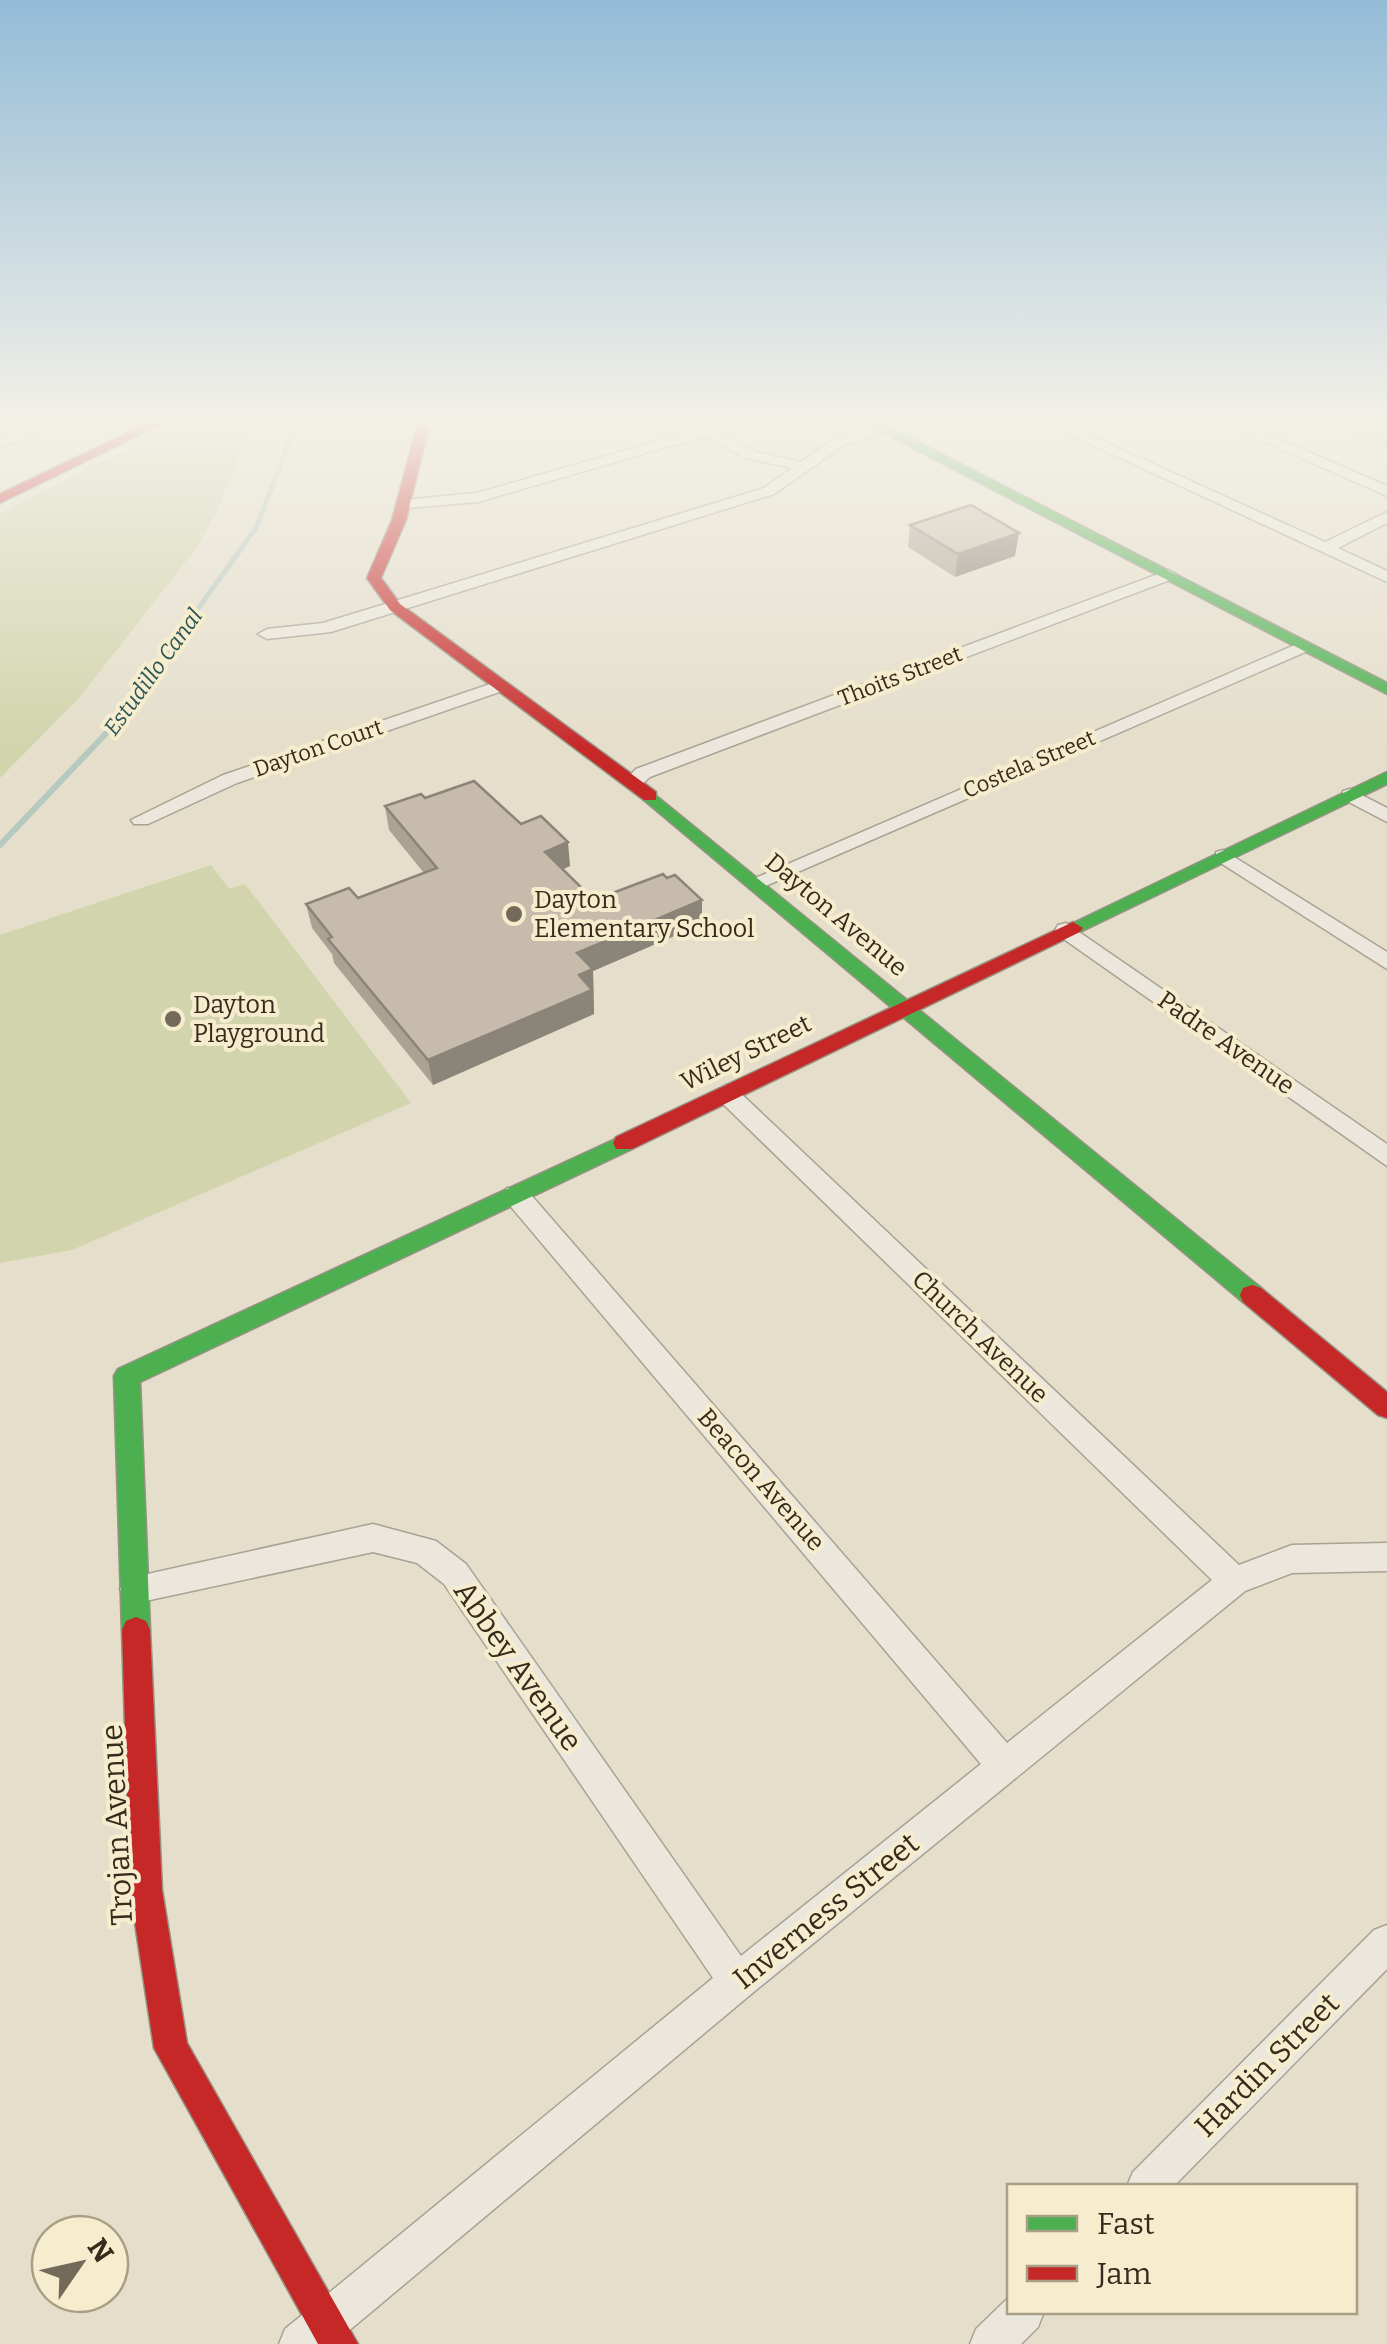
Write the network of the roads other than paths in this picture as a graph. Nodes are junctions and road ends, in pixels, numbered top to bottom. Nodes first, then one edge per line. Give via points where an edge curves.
1 (398, 531) edge
2 (637, 531) edge
3 (1085, 531) edge
4 (1286, 531) edge
5 (1359, 531) edge
6 (1324, 549) junction
7 (1168, 576) junction
8 (1387, 577) edge
9 (395, 607) junction
10 (267, 634) dead end
11 (1304, 646) junction
12 (498, 686) junction
13 (1387, 688) edge
14 (1387, 776) edge
15 (633, 782) junction
16 (1350, 795) junction
17 (1387, 816) edge
18 (141, 820) dead end
19 (1222, 856) junction
20 (754, 883) junction
21 (1066, 930) junction
22 (1387, 962) edge
23 (905, 1007) junction
24 (726, 1093) junction
25 (1387, 1157) edge
26 (516, 1195) junction
27 (126, 1376) joint
28 (1387, 1406) edge
29 (1387, 1557) edge
30 (1234, 1581) junction
31 (136, 1590) junction
32 (1004, 1766) junction
33 (1387, 1943) edge
34 (737, 1982) junction
35 (1149, 2184) edge
36 (1022, 2314) edge
37 (322, 2337) edge
38 (991, 2344) edge

1 - 9 street via 374,578
2 - 9 street
3 - 7 street
4 - 6 street
5 - 6 street
6 - 8 street
7 - 11 street
7 - 15 street, Thoits Street
9 - 10 street via 325,628
9 - 12 street, Dayton Avenue
11 - 13 street
11 - 20 street, Costela Street
12 - 15 street, Dayton Avenue
12 - 18 street, Dayton Court via 230,779
14 - 16 street, Wiley Street
15 - 20 street, Dayton Avenue
16 - 17 street
16 - 19 street, Wiley Street
19 - 21 street, Wiley Street
19 - 22 street
20 - 23 street, Dayton Avenue
21 - 23 street, Wiley Street
21 - 25 street, Padre Avenue
23 - 24 street, Wiley Street
23 - 28 street, Dayton Avenue
24 - 26 street, Wiley Street
24 - 30 street, Church Avenue
26 - 27 street, Wiley Street
26 - 32 street, Beacon Avenue
27 - 31 street, Trojan Avenue
29 - 30 street, Inverness Street via 1292,1559
30 - 32 street, Inverness Street
31 - 34 street, Abbey Avenue via 374,1538 425,1551 455,1574
31 - 37 street, Trojan Avenue via 146,1890 171,2048
32 - 34 street, Inverness Street
33 - 35 street, Hardin Street
34 - 37 street, Inverness Street
36 - 38 street

